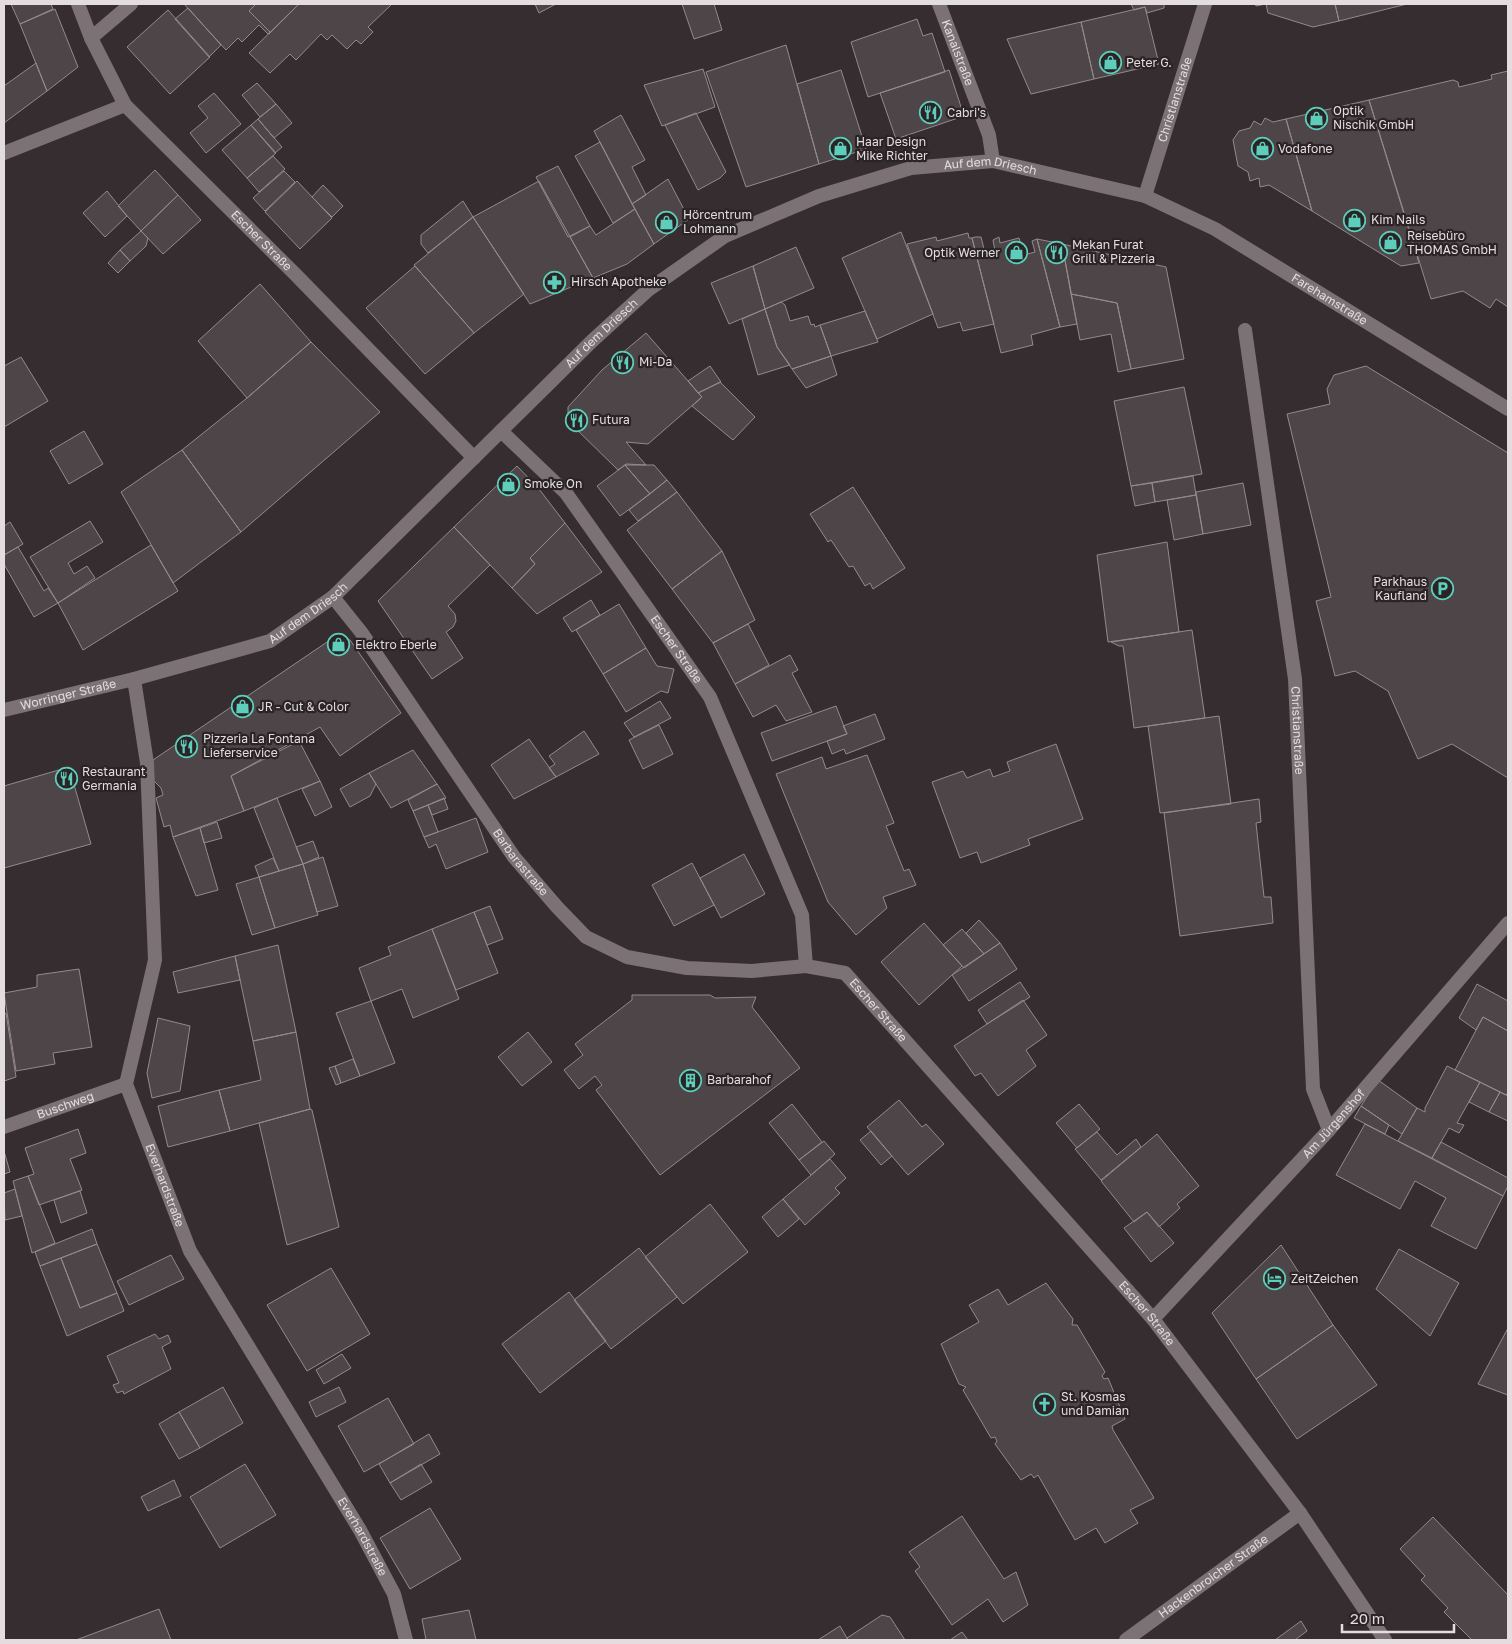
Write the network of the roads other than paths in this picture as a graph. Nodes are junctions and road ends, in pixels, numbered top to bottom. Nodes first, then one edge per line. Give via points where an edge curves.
1 (78, 4) edge
2 (131, 4) edge
3 (939, 4) edge
4 (1205, 4) edge
5 (91, 38) junction
6 (126, 105) junction
7 (4, 153) edge
8 (993, 161) junction
9 (1145, 196) junction
10 (1244, 330) dead end
11 (1508, 409) edge
12 (501, 430) junction
13 (474, 458) junction
14 (333, 596) junction
15 (134, 679) junction
16 (4, 710) edge
17 (1508, 923) edge
18 (806, 966) junction
19 (126, 1084) junction
20 (4, 1127) edge
21 (1329, 1130) junction
22 (1153, 1319) junction
23 (1300, 1513) junction
24 (406, 1640) edge
25 (1126, 1640) edge
26 (1385, 1640) edge

1 - 5 street, Escher Straße
2 - 5 street
3 - 8 street, Kanalstraße via 989,135
4 - 9 street, Christianstraße
5 - 6 street, Escher Straße
6 - 7 street
6 - 13 street, Escher Straße
8 - 9 street, Auf dem Driesch
8 - 12 street, Auf dem Driesch via 911,168 819,196 726,236 648,290
9 - 11 street, Farehamstraße via 1215,229
10 - 21 street, Christianstraße via 1295,679 1313,1089
12 - 13 street, Auf dem Driesch
12 - 18 street, Escher Straße via 566,493 710,697 802,914
13 - 14 street, Auf dem Driesch
14 - 15 street, Auf dem Driesch via 270,641
14 - 18 street, Barbarastraße via 514,857 586,937 626,957 686,968 752,970
15 - 16 street, Worringer Straße
15 - 19 street via 147,763 155,960
17 - 21 street, Am Jürgenshof
18 - 22 street, Escher Straße via 845,974
19 - 20 street, Buschweg
19 - 24 street, Everhardstraße via 190,1251 360,1530 394,1594
21 - 22 street, Am Jürgenshof
22 - 23 street, Escher Straße
23 - 25 street, Hackenbroicher Straße
23 - 26 street, Escher Straße

